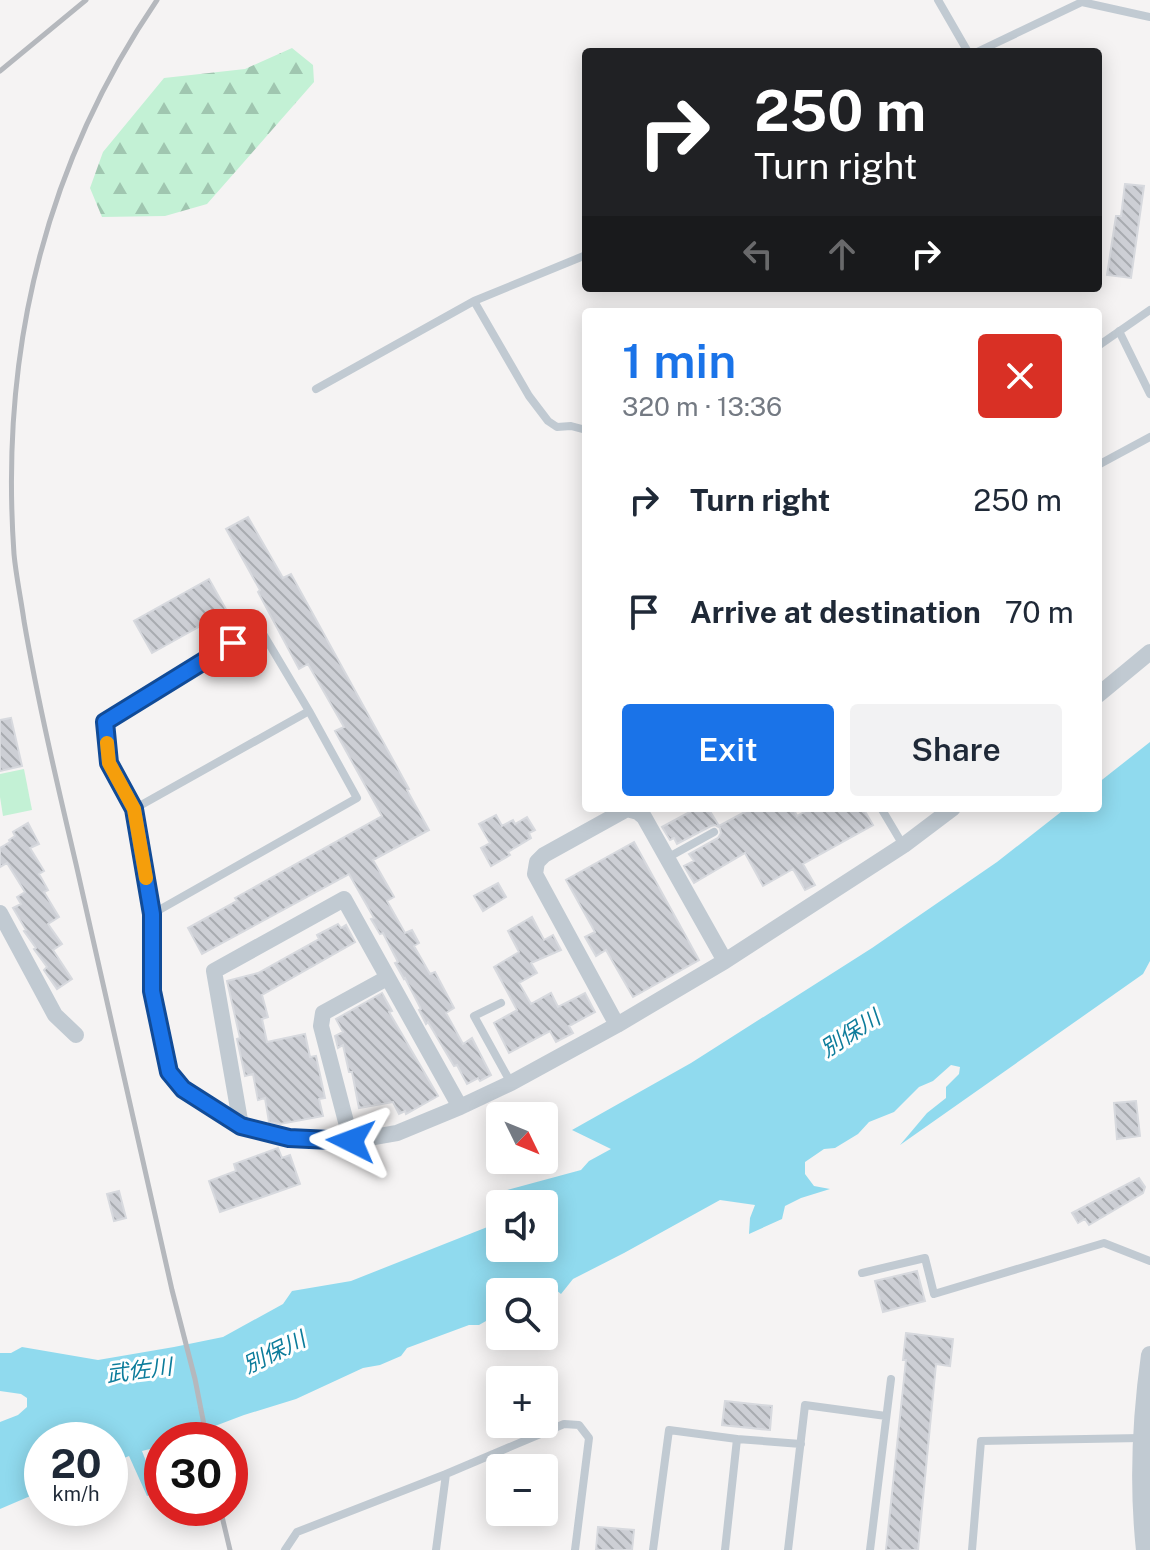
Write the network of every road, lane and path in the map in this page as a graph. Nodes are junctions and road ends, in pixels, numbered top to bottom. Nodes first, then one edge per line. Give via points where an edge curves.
1 (938, 0) edge
2 (1150, 17) edge
3 (966, 48) edge
4 (985, 48) edge
5 (582, 257) edge
6 (474, 301) junction
7 (1150, 310) edge
8 (1119, 331) junction
9 (1102, 343) edge
10 (316, 389) dead end
11 (1150, 394) edge
12 (582, 429) edge
13 (1150, 437) edge
14 (1102, 463) edge
15 (1150, 652) edge
16 (1102, 692) edge
17 (309, 711) junction
18 (134, 809) junction
19 (622, 812) edge
20 (638, 812) edge
21 (883, 812) edge
22 (948, 812) edge
23 (714, 832) dead end
24 (904, 845) junction
25 (667, 858) junction
26 (0, 913) edge
27 (152, 914) junction
28 (725, 961) junction
29 (387, 978) junction
30 (152, 991) joint
31 (501, 1003) dead end
32 (617, 1025) junction
33 (76, 1035) dead end
34 (511, 1083) junction
35 (460, 1107) junction
36 (241, 1126) junction
37 (351, 1141) junction
38 (1150, 1261) edge
39 (862, 1273) dead end
40 (1150, 1355) edge
41 (891, 1379) dead end
42 (886, 1416) junction
43 (1142, 1438) junction
44 (737, 1439) junction
45 (801, 1444) junction
46 (446, 1474) junction
47 (1150, 1478) edge
48 (285, 1550) edge
49 (436, 1550) edge
50 (575, 1550) edge
51 (653, 1550) edge
52 (725, 1550) edge
53 (788, 1550) edge
54 (870, 1550) edge
55 (972, 1550) edge
56 (1145, 1550) edge

1 - 3 lane
2 - 4 lane via 1082,2
5 - 6 lane
6 - 10 lane
6 - 12 lane via 543,415 557,427
7 - 8 lane
8 - 9 lane
8 - 11 lane
13 - 14 lane
15 - 16 street
17 - 18 lane
17 - 18 lane via 259,627 105,722 109,763
17 - 27 lane via 357,798
18 - 27 lane
19 - 32 street via 544,855 535,874
20 - 25 street
21 - 24 lane
22 - 24 street
23 - 25 lane
24 - 28 street
25 - 28 street
26 - 33 street via 55,1015
27 - 30 lane
28 - 32 street
29 - 35 street
29 - 36 street via 344,899 214,971
29 - 37 street via 323,1013 321,1026
30 - 36 street via 169,1072 183,1089
31 - 34 lane via 474,1016
32 - 34 street
34 - 35 street
35 - 37 street via 397,1133
36 - 37 street via 289,1138
38 - 39 lane via 1104,1243 934,1294 925,1258
40 - 43 street
41 - 42 lane
42 - 45 lane via 805,1405
42 - 54 lane
43 - 47 street
43 - 55 lane via 981,1441
43 - 56 street
44 - 45 lane
44 - 51 lane via 669,1430
44 - 52 lane
45 - 53 lane
46 - 48 lane via 297,1532
46 - 49 lane
46 - 50 lane via 564,1424 579,1425 589,1438

